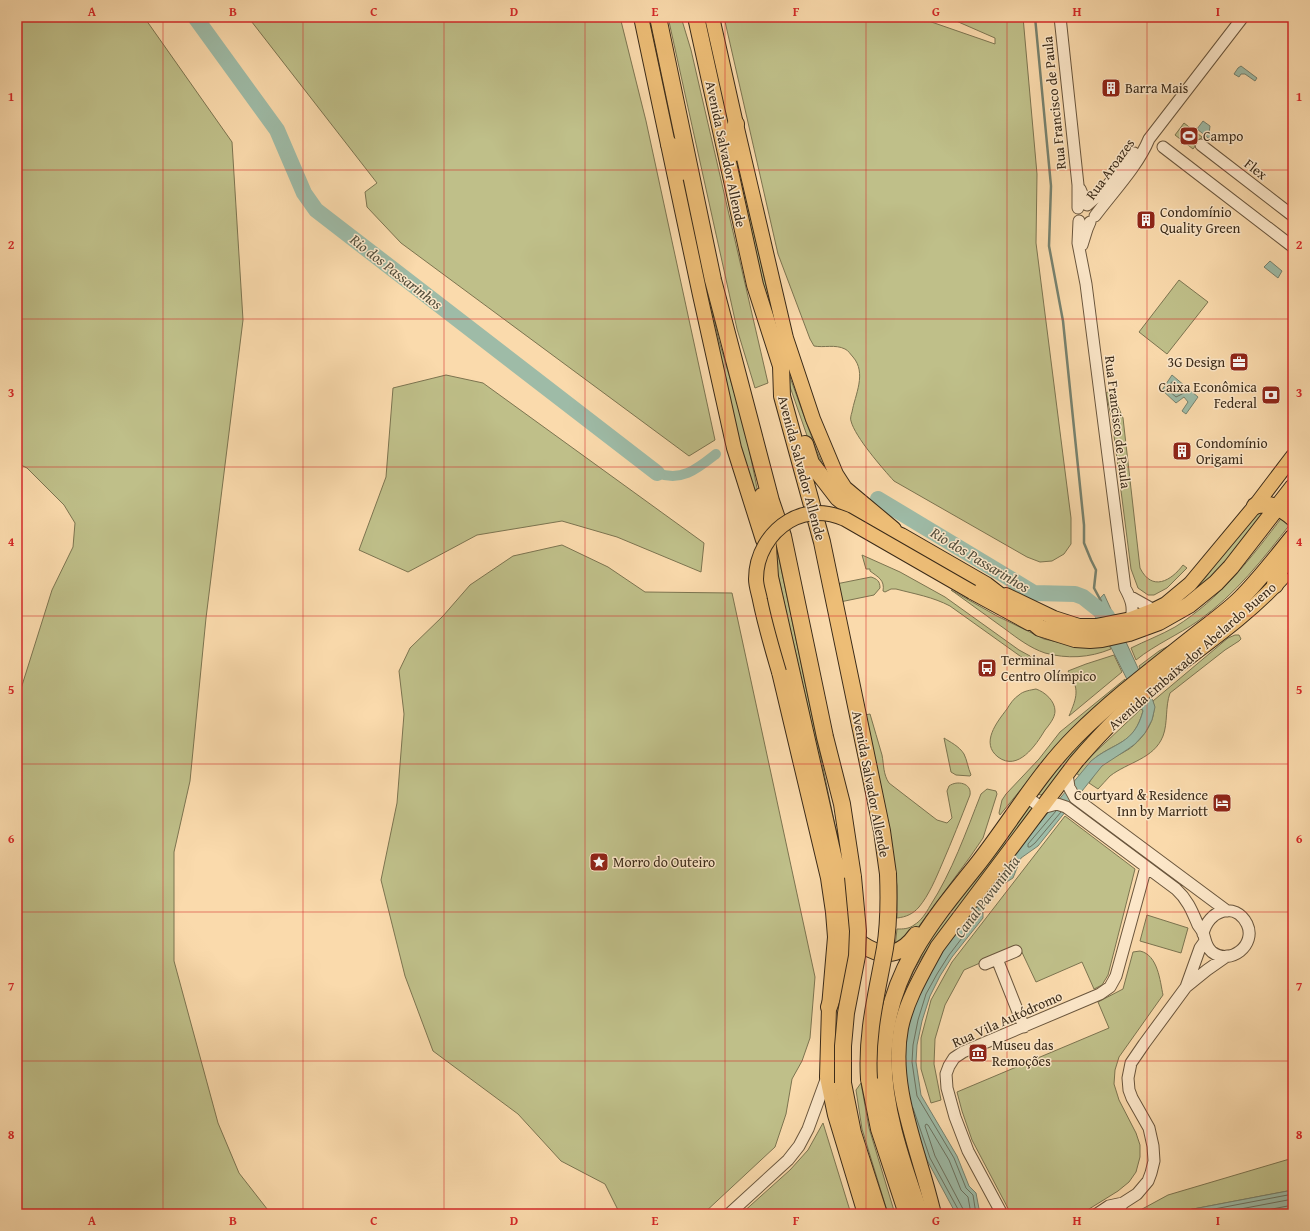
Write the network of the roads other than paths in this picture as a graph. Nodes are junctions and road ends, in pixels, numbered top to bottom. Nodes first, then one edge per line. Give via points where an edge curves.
1 (641, 17) edge
2 (658, 17) edge
3 (696, 17) edge
4 (712, 17) edge
5 (1060, 17) edge
6 (1243, 17) edge
7 (736, 124) junction
8 (1149, 139) junction
9 (669, 144) junction
10 (1201, 146) dead end
11 (1163, 147) dead end
12 (1083, 206) junction
13 (1293, 216) edge
14 (1093, 219) junction
15 (1079, 220) junction
16 (703, 235) junction
17 (745, 242) junction
18 (1293, 247) edge
19 (1081, 252) junction
20 (781, 366) junction
21 (755, 443) junction
22 (1293, 456) edge
23 (1293, 487) edge
24 (1255, 506) junction
25 (1278, 507) junction
26 (1293, 518) edge
27 (901, 536) junction
28 (1293, 537) edge
29 (1293, 553) edge
30 (768, 554) junction
31 (1293, 565) edge
32 (1275, 586) junction
33 (979, 589) junction
34 (1129, 596) junction
35 (1154, 610) junction
36 (1128, 625) junction
37 (1099, 632) junction
38 (1155, 676) junction
39 (1130, 697) junction
40 (1068, 781) junction
41 (1028, 797) junction
42 (1049, 806) junction
43 (1146, 867) junction
44 (846, 877) junction
45 (941, 911) junction
46 (1227, 911) junction
47 (1204, 937) junction
48 (1016, 951) dead end
49 (1227, 956) junction
50 (997, 959) junction
51 (985, 964) dead end
52 (1186, 988) junction
53 (829, 1007) junction
54 (1024, 1027) junction
55 (827, 1077) junction
56 (1123, 1203) junction
57 (931, 1212) edge
58 (729, 1214) edge
59 (865, 1214) edge
60 (879, 1214) edge
61 (907, 1214) edge
62 (1002, 1214) edge
63 (1097, 1214) edge
64 (1116, 1214) edge

1 - 9 main road
2 - 16 highway
3 - 17 highway, Avenida Salvador Allende
4 - 7 main road, Avenida Salvador Allende
5 - 12 street, Rua Francisco de Paula via 1078,185
6 - 8 street, Rua Aroazes
7 - 17 highway via 732,139 738,165
7 - 27 main road, Avenida Salvador Allende via 786,338 821,439 836,474 846,488
8 - 12 street, Rua Aroazes via 1141,144 1103,191
8 - 14 street, Rua Aroazes via 1139,158
9 - 16 highway via 675,152 695,219
9 - 30 main road via 734,448
10 - 13 street, Flex
11 - 18 street
12 - 14 street via 1094,210
12 - 15 street via 1076,215
14 - 15 street via 1084,223
14 - 19 street, Rua Francisco de Paula via 1083,238
15 - 19 street, Rua Francisco de Paula via 1078,243
16 - 21 highway
17 - 20 highway, Avenida Salvador Allende via 755,285
19 - 34 street, Rua Francisco de Paula via 1125,588
20 - 27 highway via 811,463 838,498 853,510
20 - 61 highway, Avenida Salvador Allende, bridge via 782,396 822,542 882,831 889,902 885,947 871,1018 868,1059 879,1129
21 - 30 highway via 754,457 767,532
21 - 44 highway via 783,536 842,804
22 - 24 main road
23 - 25 highway
24 - 25 highway via 1261,504
24 - 35 main road via 1190,584 1166,604
25 - 26 highway
25 - 36 highway via 1231,567 1189,605 1159,622
27 - 33 highway, Avenida Salvador Allende
28 - 38 highway, Avenida Embaixador Abelardo Bueno via 1241,598
29 - 32 highway via 1276,575
30 - 44 highway via 770,577
31 - 32 main road, Avenida Embaixador Abelardo Bueno
32 - 38 main road, Avenida Embaixador Abelardo Bueno via 1223,631
33 - 37 main road, Avenida Salvador Allende via 1065,623
33 - 37 highway via 1021,612 1040,628 1075,639 1090,640
33 - 53 main road, bridge via 840,516 822,512 792,519 782,525 770,537 761,553 756,580 831,898 834,937
34 - 35 street
34 - 36 street, Rua Francisco de Paula via 1133,610
35 - 36 main road
36 - 37 highway
38 - 39 highway, Avenida Embaixador Abelardo Bueno
39 - 40 main road, Avenida Embaixador Abelardo Bueno via 1090,745
39 - 41 highway, Avenida Embaixador Abelardo Bueno via 1076,737 1050,766
40 - 42 main road, Avenida Embaixador Abelardo Bueno
40 - 46 street via 1073,796 1085,806
41 - 42 street
41 - 45 highway, Avenida Embaixador Abelardo Bueno
42 - 43 street via 1060,804 1066,807
42 - 57 main road, Avenida Embaixador Abelardo Bueno via 937,947 919,980 901,1027 898,1060 901,1092
43 - 47 street via 1187,900
43 - 54 street, Rua Vila Autódromo via 1116,976 1110,987 1100,994
44 - 45 highway via 850,932 852,937 876,952 893,953 903,949 912,942 927,921
44 - 53 highway via 840,978
44 - 60 highway, bridge via 858,931 857,956 845,1020 843,1083 853,1133
45 - 57 highway via 910,956 899,979 889,1010 884,1048 885,1083 894,1132
46 - 47 street via 1216,913 1210,918 1204,927
46 - 49 street via 1244,920 1249,933 1247,943 1241,951
47 - 49 street via 1212,952 1219,956
47 - 52 street
48 - 50 street
49 - 52 street
50 - 51 street
50 - 54 street
52 - 56 street via 1135,1057 1129,1071 1130,1094 1149,1128 1154,1161 1148,1181 1137,1194
53 - 55 main road
54 - 62 street, Rua Vila Autódromo via 958,1055 950,1063 946,1074 947,1088 961,1134
55 - 58 street via 799,1146 788,1160
55 - 59 main road via 834,1115
56 - 63 street via 1109,1206
56 - 64 street

